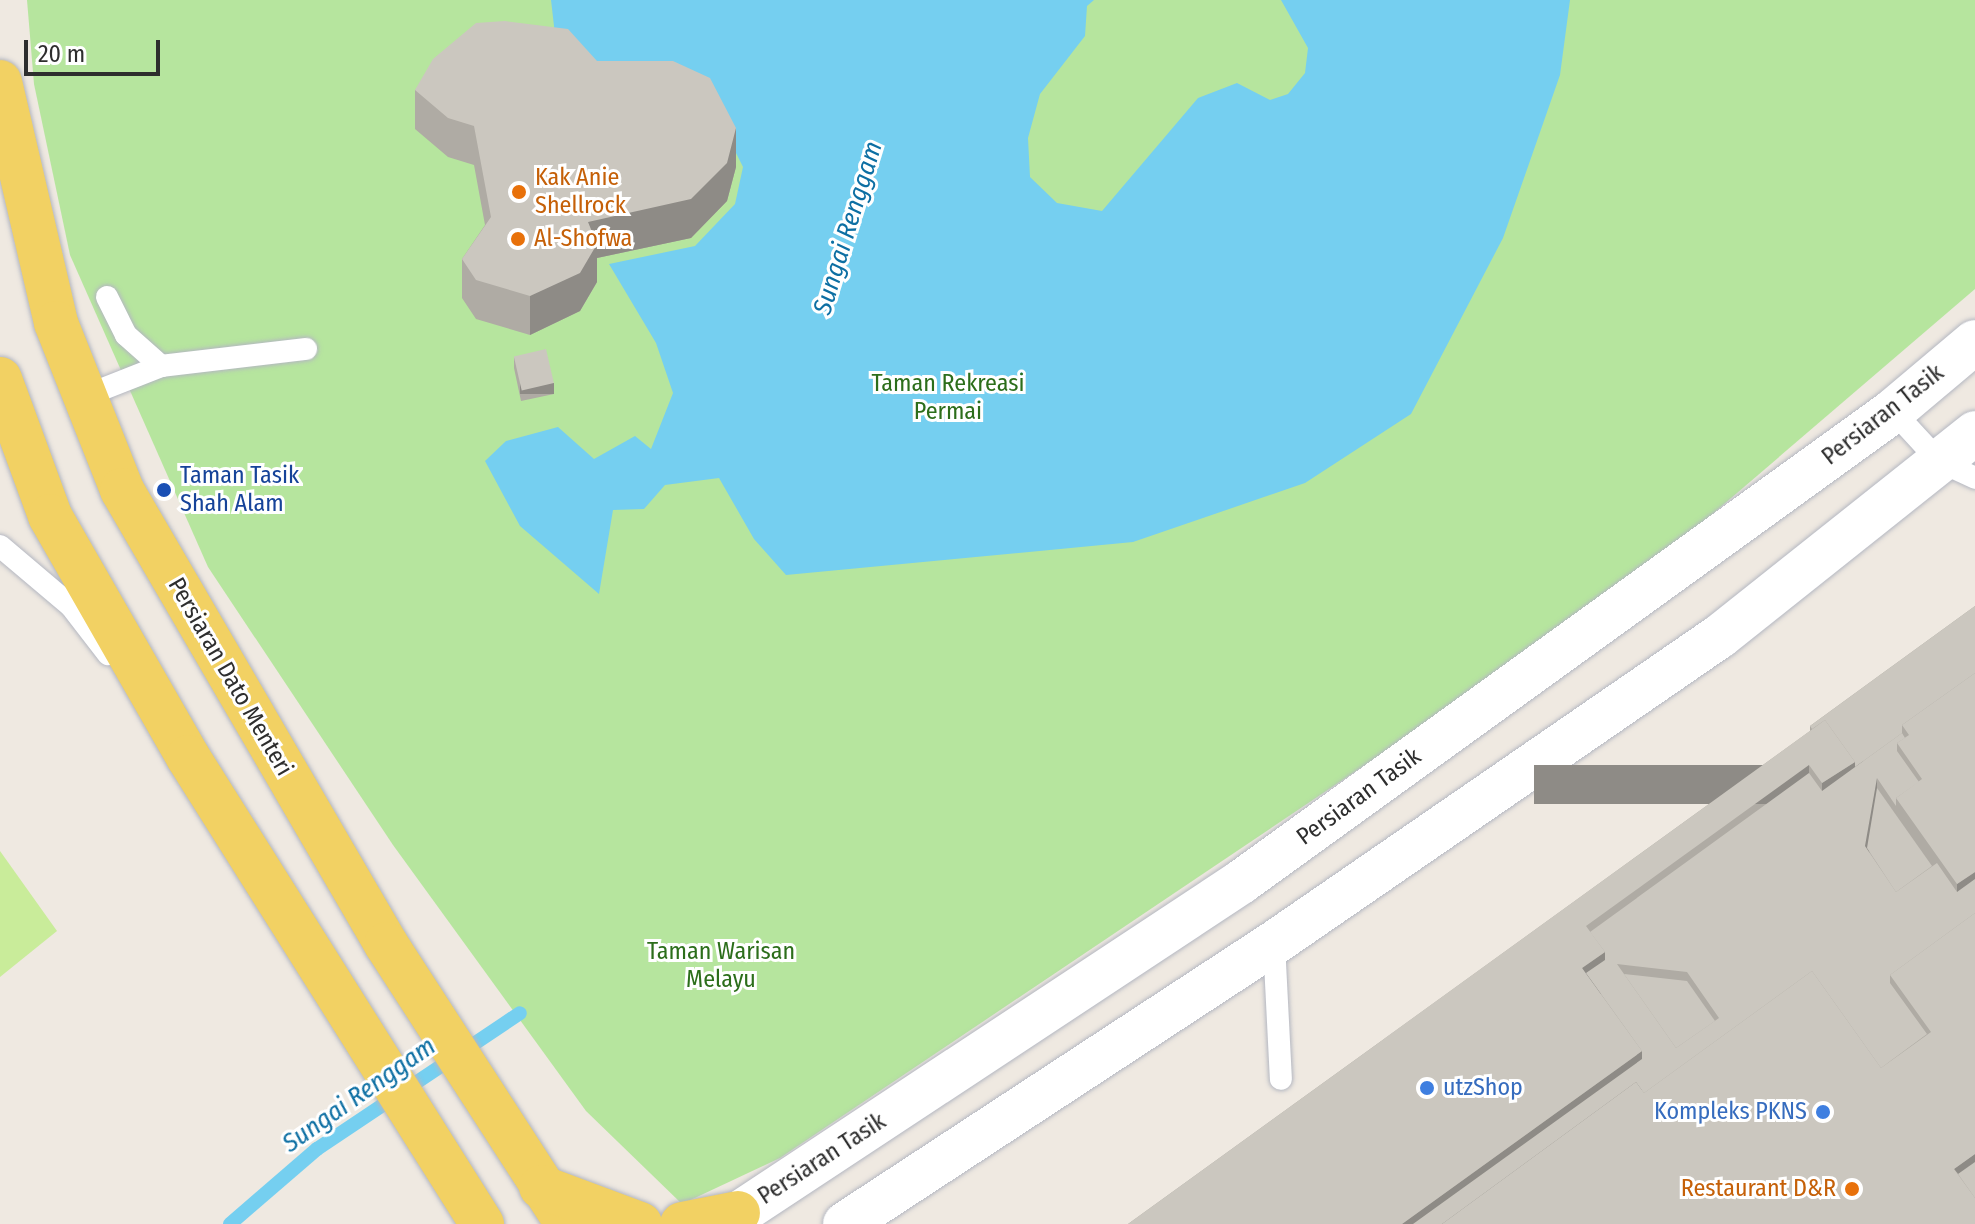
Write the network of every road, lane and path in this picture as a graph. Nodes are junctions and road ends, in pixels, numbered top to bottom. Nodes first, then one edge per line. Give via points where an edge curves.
1 (0, 82) edge
2 (107, 297) dead end
3 (1975, 342) edge
4 (306, 349) dead end
5 (161, 366) junction
6 (0, 379) edge
7 (85, 396) junction
8 (1893, 411) junction
9 (1975, 433) edge
10 (1957, 470) edge
11 (0, 546) edge
12 (188, 757) junction
13 (1241, 882) junction
14 (1274, 943) junction
15 (1281, 1079) dead end
16 (539, 1186) junction
17 (731, 1219) edge
18 (482, 1224) edge
19 (567, 1224) edge
20 (640, 1224) edge
21 (682, 1224) edge
22 (845, 1224) edge

1 - 7 main road, Persiaran Dato Menteri via 56,323
2 - 5 lane via 126,335
3 - 8 main road, Persiaran Tasik
4 - 5 lane
5 - 7 lane
6 - 12 main road via 50,516
7 - 16 main road, Persiaran Dato Menteri via 122,490 386,944
8 - 10 lane
8 - 13 main road, Persiaran Tasik
9 - 10 main road
10 - 14 main road
11 - 12 lane via 71,606
12 - 18 main road
13 - 14 main road
13 - 17 main road, Persiaran Tasik
14 - 15 lane
14 - 22 main road
16 - 19 main road, Persiaran Dato Menteri
16 - 20 main road
17 - 21 main road

